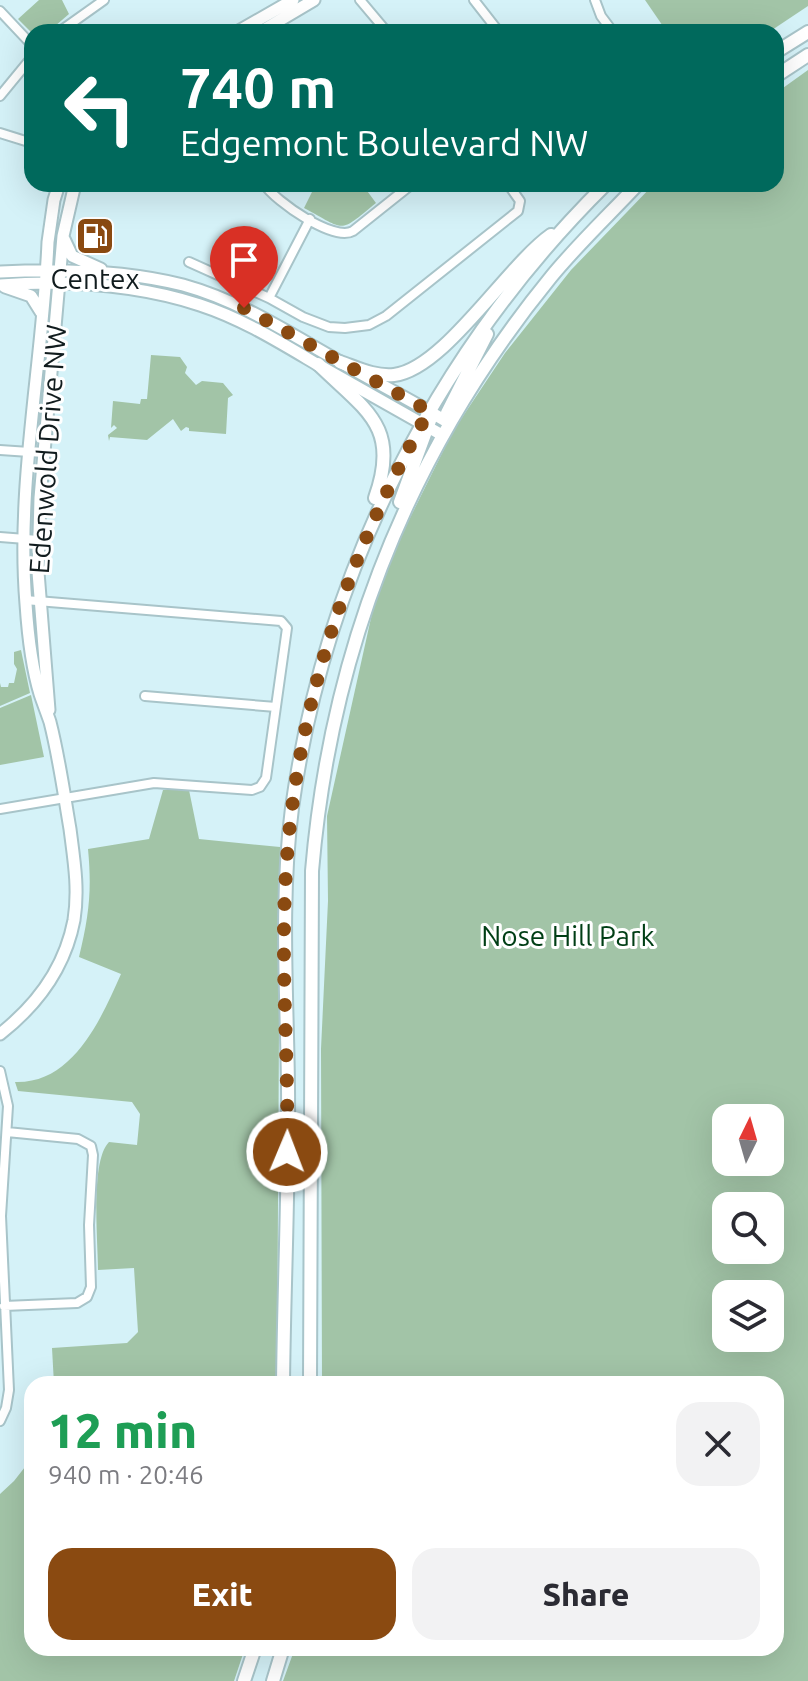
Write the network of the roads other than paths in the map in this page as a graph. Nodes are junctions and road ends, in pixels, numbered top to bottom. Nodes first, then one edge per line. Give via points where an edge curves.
1 (104, 0) edge
2 (293, 0) edge
3 (314, 0) edge
4 (360, 0) edge
5 (474, 0) edge
6 (595, 0) edge
7 (0, 11) edge
8 (70, 24) edge
9 (251, 24) edge
10 (274, 24) edge
11 (380, 24) edge
12 (493, 24) edge
13 (607, 24) edge
14 (808, 32) edge
15 (24, 36) edge
16 (784, 47) edge
17 (808, 55) edge
18 (24, 67) edge
19 (784, 71) edge
20 (0, 96) edge
21 (0, 133) edge
22 (24, 140) edge
23 (57, 192) edge
24 (73, 192) edge
25 (272, 192) edge
26 (402, 192) edge
27 (514, 192) edge
28 (598, 192) edge
29 (631, 192) edge
30 (310, 219) junction
31 (566, 224) junction
32 (63, 236) junction
33 (189, 262) dead end
34 (60, 271) junction
35 (0, 272) edge
36 (113, 274) junction
37 (46, 277) junction
38 (59, 284) junction
39 (0, 285) edge
40 (269, 298) junction
41 (502, 304) junction
42 (42, 316) junction
43 (340, 362) junction
44 (318, 364) junction
45 (429, 411) junction
46 (425, 426) junction
47 (445, 426) junction
48 (0, 450) edge
49 (30, 452) junction
50 (44, 453) junction
51 (391, 536) junction
52 (0, 537) edge
53 (23, 539) junction
54 (38, 540) junction
55 (356, 559) junction
56 (25, 600) junction
57 (39, 600) junction
58 (145, 696) dead end
59 (276, 707) junction
60 (49, 722) junction
61 (65, 797) junction
62 (0, 809) edge
63 (0, 1034) edge
64 (0, 1071) edge
65 (7, 1132) junction
66 (1, 1249) edge
67 (4, 1306) junction
68 (283, 1376) edge
69 (310, 1376) edge
70 (0, 1421) edge
71 (252, 1656) edge
72 (281, 1656) edge
73 (244, 1681) edge
74 (273, 1681) edge

1 - 8 street
2 - 9 street
3 - 10 street
4 - 11 street
5 - 12 street
6 - 13 street
7 - 15 street
14 - 16 main road
17 - 19 main road
18 - 20 street
21 - 22 street
23 - 37 street, Edenwold Drive NW
24 - 32 street, Edenwold Drive NW
25 - 30 street
26 - 30 street via 349,234
27 - 40 street via 520,201 518,211 380,320 359,327 329,327
28 - 31 main road
29 - 47 main road via 552,276
30 - 40 street
31 - 41 main road
31 - 43 main road via 543,241 426,362 385,375
32 - 34 street, Edenwold Drive NW
32 - 36 street via 72,256
33 - 40 street
34 - 36 street
34 - 37 street
34 - 38 street, Edenwold Drive NW
35 - 37 street
36 - 43 street via 207,293
37 - 38 street
37 - 39 street
37 - 42 street, Edenwold Drive NW
38 - 44 street via 134,289 202,306 267,334
38 - 50 street, Edenwold Drive NW
39 - 42 street via 31,296
41 - 45 main road
41 - 47 main road
42 - 49 street, Edenwold Drive NW
43 - 45 street
44 - 46 street
44 - 55 main road via 370,415 385,444 382,478
45 - 46 main road
45 - 47 street
46 - 47 street
46 - 51 main road
46 - 55 main road via 395,471
47 - 51 main road
48 - 49 street
49 - 50 street
49 - 53 street, Edenwold Drive NW
50 - 54 street, Edenwold Drive NW
51 - 69 main road via 334,717 317,811
52 - 53 street
53 - 54 street
53 - 56 street, Edenwold Drive NW
54 - 57 street, Edenwold Drive NW
55 - 68 main road via 306,725 286,873
56 - 57 street
56 - 60 street, Edenwold Drive NW via 39,692
57 - 59 street via 284,622
57 - 60 street, Edenwold Drive NW
58 - 59 street
59 - 61 street via 266,778 257,789 154,783
60 - 61 street, Edenwold Drive NW
61 - 62 street
61 - 63 street, Edenwold Drive NW via 76,871 71,930 39,997
64 - 65 street via 8,1096
65 - 66 street
65 - 67 street via 78,1139 91,1146 91,1287 77,1303
66 - 67 street
67 - 70 street via 9,1390
71 - 73 main road
72 - 74 main road

